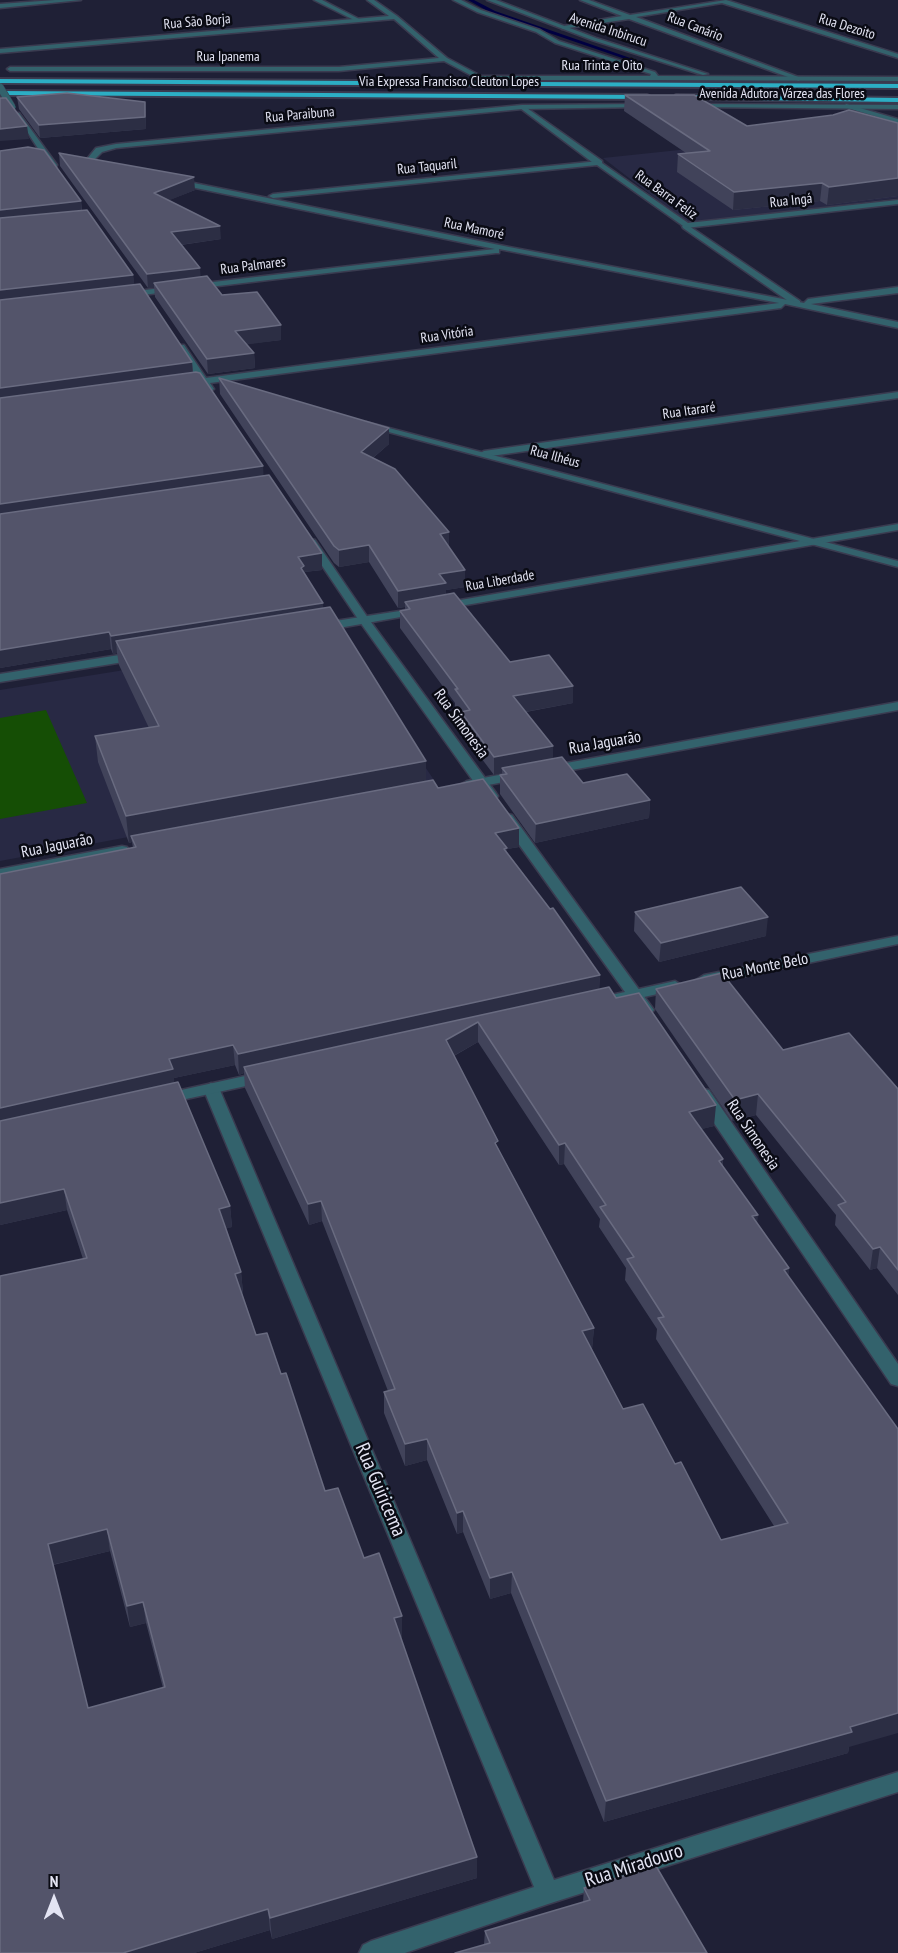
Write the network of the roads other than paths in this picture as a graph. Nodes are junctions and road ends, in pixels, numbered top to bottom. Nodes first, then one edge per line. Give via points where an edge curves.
1 (78, 0) edge
2 (317, 0) edge
3 (370, 0) edge
4 (456, 0) edge
5 (490, 0) edge
6 (583, 0) edge
7 (721, 0) edge
8 (0, 6) edge
9 (630, 16) junction
10 (395, 17) junction
11 (358, 21) junction
12 (564, 28) junction
13 (0, 51) edge
14 (898, 56) edge
15 (446, 59) junction
16 (10, 69) dead end
17 (652, 78) junction
18 (719, 79) junction
19 (798, 79) junction
20 (898, 79) edge
21 (0, 81) edge
22 (763, 86) junction
23 (898, 86) edge
24 (0, 87) edge
25 (0, 93) edge
26 (656, 97) edge
27 (667, 97) edge
28 (898, 100) edge
29 (677, 102) junction
30 (653, 106) edge
31 (785, 106) junction
32 (846, 106) junction
33 (898, 106) edge
34 (522, 107) junction
35 (819, 116) edge
36 (898, 121) edge
37 (50, 155) junction
38 (34, 156) edge
39 (599, 163) junction
40 (93, 164) junction
41 (58, 172) edge
42 (169, 179) edge
43 (257, 197) junction
44 (898, 202) edge
45 (686, 226) junction
46 (508, 249) junction
47 (138, 283) edge
48 (716, 287) junction
49 (898, 290) edge
50 (134, 294) edge
51 (148, 297) junction
52 (796, 303) junction
53 (704, 315) junction
54 (898, 325) edge
55 (173, 335) edge
56 (269, 372) junction
57 (198, 382) junction
58 (244, 387) edge
59 (232, 388) edge
60 (898, 395) edge
61 (217, 401) edge
62 (360, 421) edge
63 (484, 454) junction
64 (898, 527) edge
65 (306, 534) edge
66 (814, 541) junction
67 (898, 564) edge
68 (363, 620) junction
69 (305, 630) edge
70 (152, 654) edge
71 (0, 678) edge
72 (898, 706) edge
73 (481, 782) junction
74 (458, 787) edge
75 (141, 846) edge
76 (0, 873) edge
77 (898, 940) edge
78 (635, 994) junction
79 (578, 1006) edge
80 (655, 1023) edge
81 (281, 1073) edge
82 (695, 1083) edge
83 (211, 1088) junction
84 (145, 1103) edge
85 (898, 1379) edge
86 (898, 1782) edge
87 (548, 1893) junction
88 (370, 1953) edge

1 - 8 street
2 - 11 street
3 - 10 street
4 - 17 street, Avenida Inbirucu via 557,42 652,73
5 - 12 street, Avenida Inbirucu
6 - 9 street, Rua Canário
7 - 9 street
7 - 14 street, Rua Dezoito
9 - 12 street
9 - 19 street, Rua Canário
10 - 11 street, Rua São Borja
10 - 15 street
11 - 13 street, Rua São Borja
12 - 18 street, Avenida Inbirucu
15 - 16 street, Rua Ipanema via 339,69
15 - 17 street, Rua Trinta e Oito via 480,78
17 - 18 street, Avenida Adutora Várzea das Flores
18 - 19 street, Avenida Adutora Várzea das Flores
19 - 20 street, Avenida Adutora Várzea das Flores
19 - 22 highway
21 - 22 highway, Via Expressa Francisco Cleuton Lopes
22 - 23 highway, Via Expressa Francisco Cleuton Lopes
24 - 37 street, bridge
25 - 26 highway, Via Expressa Francisco Cleuton Lopes
27 - 29 highway
28 - 29 highway
29 - 31 highway
30 - 34 street
31 - 32 street, Avenida Adutora Várzea das Flores
31 - 35 street
32 - 33 street, Avenida Adutora Várzea das Flores
32 - 36 street
34 - 39 street, Rua Barra Feliz
34 - 40 street, Rua Paraibuna via 116,146 99,150 91,159
37 - 38 street
37 - 41 street
39 - 43 street, Rua Taquaril
39 - 45 street, Rua Barra Feliz
40 - 40 street via 103,167 84,166
42 - 43 street, Rua Mamoré
43 - 46 street, Rua Mamoré
44 - 45 street, Rua Ingá
45 - 52 street, Rua Barra Feliz
46 - 48 street, Rua Mamoré
46 - 51 street, Rua Palmares
47 - 51 street
48 - 52 street, Rua Mamoré
48 - 53 street via 721,294 719,302
49 - 52 street, Rua Vitória
50 - 51 street, Rua Palmares
52 - 53 street, Rua Vitória
52 - 54 street, Rua Mamoré
53 - 56 street, Rua Vitória
55 - 57 street
56 - 57 street, Rua Vitória
56 - 58 street
57 - 59 street
57 - 61 street
60 - 63 street, Rua Itararé
62 - 63 street, Rua Ilhéus
63 - 66 street, Rua Ilhéus
64 - 66 street, Rua Liberdade
65 - 68 street, Rua Simonesia
66 - 67 street, Rua Ilhéus
66 - 68 street, Rua Liberdade
68 - 69 street, Rua Liberdade
68 - 73 street, Rua Simonesia
70 - 71 street
72 - 73 street, Rua Jaguarão
73 - 74 street, Rua Jaguarão
73 - 78 street, Rua Simonesia
75 - 76 street, Rua Jaguarão
77 - 78 street, Rua Monte Belo
78 - 79 street, Rua Monte Belo
78 - 80 street, Rua Simonesia
81 - 83 street
82 - 85 street, Rua Simonesia
83 - 84 street
83 - 87 street, Rua Guiricema
86 - 87 street, Rua Miradouro
87 - 88 street, Rua Miradouro

